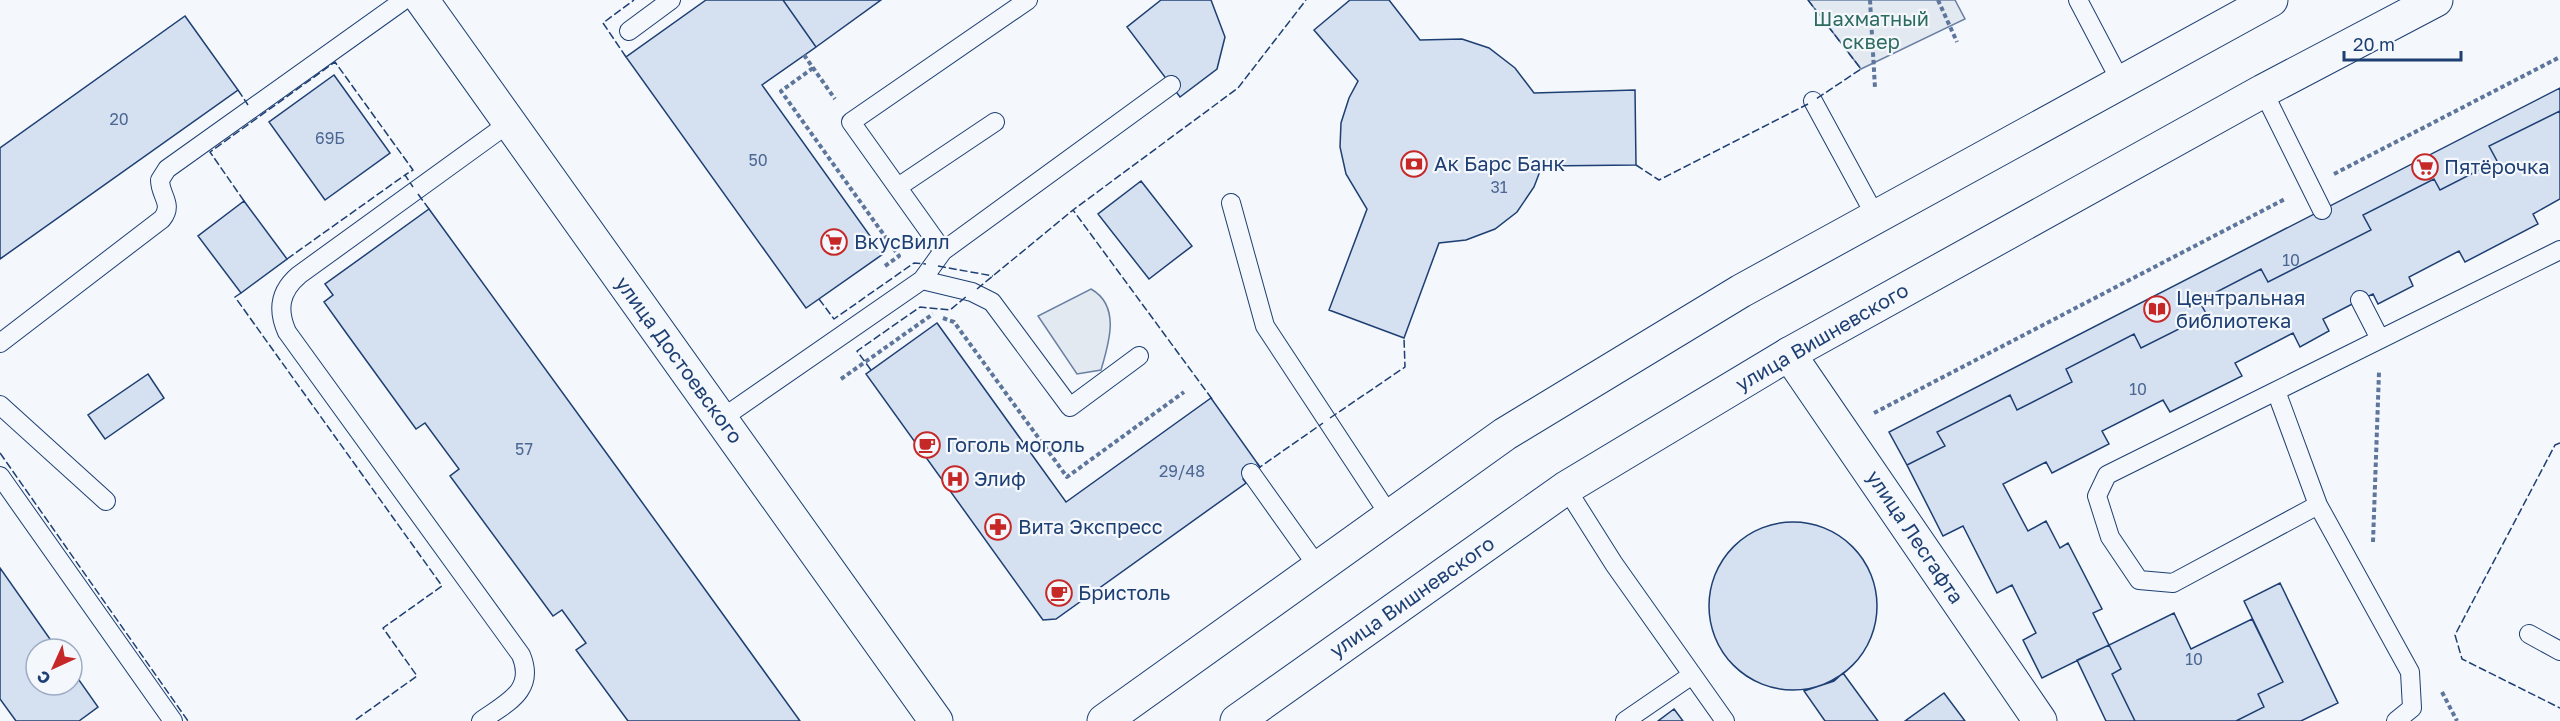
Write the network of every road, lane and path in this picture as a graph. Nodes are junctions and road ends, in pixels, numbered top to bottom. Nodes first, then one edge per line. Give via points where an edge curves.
1 (671, 0) edge
2 (1028, 0) edge
3 (1870, 0) edge
4 (1938, 0) edge
5 (2078, 0) edge
6 (2271, 0) edge
7 (2436, 0) edge
8 (419, 1) edge
9 (629, 31) dead end
10 (1957, 42) dead end
11 (804, 56) dead end
12 (2560, 57) edge
13 (813, 68) junction
14 (2121, 82) junction
15 (1171, 85) dead end
16 (1875, 88) dead end
17 (2263, 91) junction
18 (1813, 101) dead end
19 (851, 122) junction
20 (995, 122) dead end
21 (509, 123) junction
22 (2311, 186) junction
23 (898, 187) junction
24 (1231, 203) dead end
25 (2322, 210) dead end
26 (1876, 216) junction
27 (2560, 250) edge
28 (943, 251) junction
29 (880, 269) dead end
30 (922, 280) junction
31 (2360, 300) dead end
32 (2380, 339) junction
33 (0, 343) edge
34 (1789, 354) junction
35 (1139, 356) dead end
36 (841, 379) dead end
37 (2276, 391) junction
38 (1184, 392) dead end
39 (0, 405) edge
40 (1872, 415) dead end
41 (721, 419) junction
42 (1251, 473) dead end
43 (0, 476) edge
44 (1566, 488) junction
45 (106, 501) dead end
46 (2319, 506) junction
47 (1390, 516) junction
48 (2373, 554) dead end
49 (1317, 567) junction
50 (2529, 634) dead end
51 (2560, 651) edge
52 (1692, 675) junction
53 (2437, 681) dead end
54 (173, 721) edge
55 (481, 721) edge
56 (936, 721) edge
57 (1104, 721) edge
58 (1237, 721) edge
59 (1625, 721) edge
60 (1725, 721) edge
61 (2040, 721) edge
62 (2396, 721) edge
63 (2457, 721) edge

1 - 9 lane
2 - 19 lane
3 - 16 path
4 - 10 path
5 - 14 lane
6 - 14 main road
7 - 17 main road, улица Вишневского
8 - 21 main road, улица Достоевского
8 - 33 lane via 167,169 160,180 168,202 162,219
11 - 13 path
12 - 22 path
13 - 19 path
13 - 29 path via 780,91 899,256
14 - 26 main road
15 - 28 lane
17 - 22 lane
17 - 34 main road, улица Вишневского
18 - 26 lane
19 - 23 lane
20 - 23 lane
21 - 41 main road, улица Достоевского
21 - 55 lane via 299,275 280,304 287,332 521,655 525,666 523,686
22 - 25 lane
22 - 40 path
23 - 28 lane
24 - 47 lane via 1265,326
26 - 47 main road via 1741,291 1505,434
27 - 32 lane
28 - 30 lane
30 - 35 lane via 972,292 992,302 1070,407
30 - 41 lane
31 - 32 lane
32 - 37 lane
32 - 48 path
34 - 44 main road, улица Вишневского
34 - 61 main road, улица Лесгафта
36 - 38 path via 932,314 954,322 1067,477
37 - 46 lane
37 - 46 lane via 2107,475 2097,496 2110,537 2139,580 2173,583
39 - 45 lane
41 - 56 main road, улица Достоевского
42 - 49 lane
43 - 54 lane
44 - 52 lane
44 - 58 main road, улица Вишневского
46 - 62 lane via 2410,672 2412,708
47 - 49 main road
49 - 57 main road
50 - 51 lane
52 - 59 lane
52 - 60 lane
53 - 63 path

